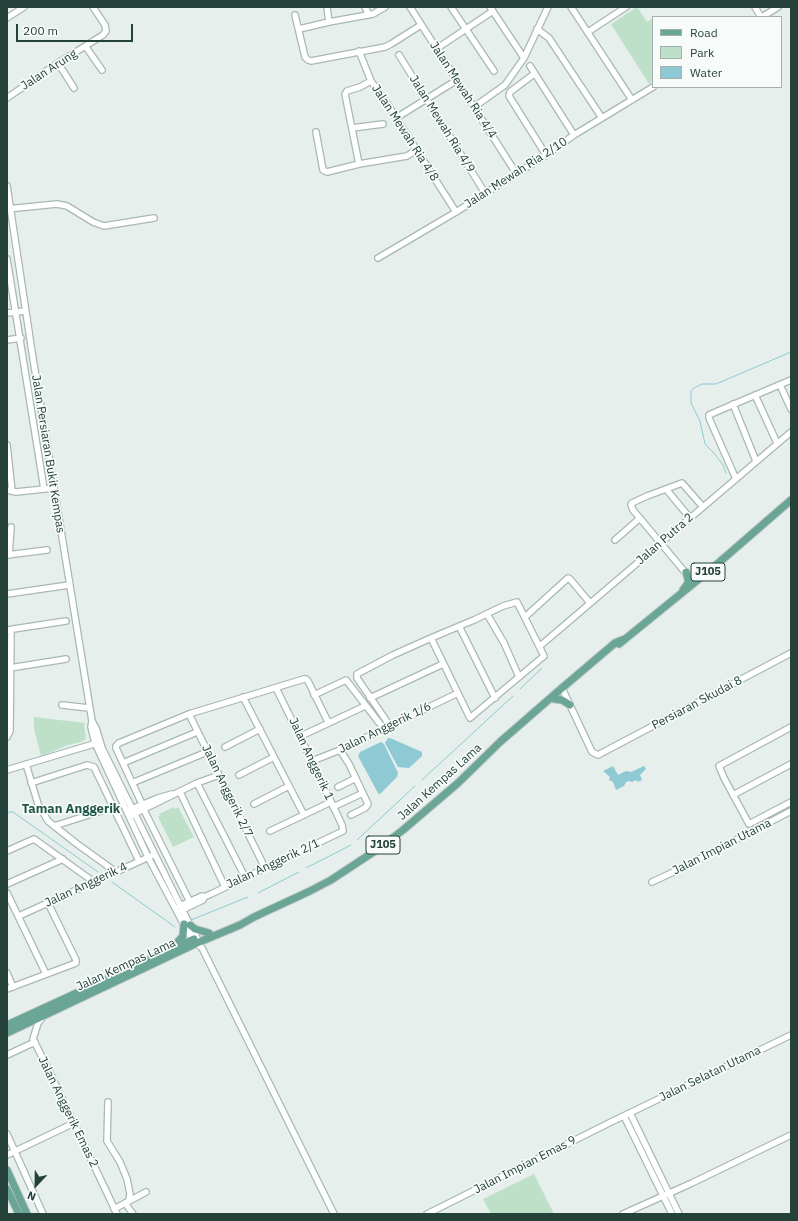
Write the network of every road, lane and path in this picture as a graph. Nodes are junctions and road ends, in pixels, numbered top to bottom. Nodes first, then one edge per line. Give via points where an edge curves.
1 (24, 7) edge
2 (93, 7) edge
3 (327, 7) edge
4 (365, 7) edge
5 (385, 7) edge
6 (410, 7) edge
7 (452, 7) edge
8 (548, 7) edge
9 (571, 7) edge
10 (626, 7) edge
11 (754, 7) edge
12 (778, 7) edge
13 (492, 9) edge
14 (618, 9) edge
15 (295, 15) dead end
16 (369, 15) junction
17 (760, 16) edge
18 (763, 16) edge
19 (7, 18) edge
20 (329, 22) junction
21 (421, 25) junction
22 (299, 29) junction
23 (537, 29) junction
24 (466, 30) junction
25 (588, 32) junction
26 (86, 47) junction
27 (436, 49) junction
28 (359, 51) junction
29 (399, 55) dead end
30 (524, 58) junction
31 (58, 63) junction
32 (530, 66) dead end
33 (102, 70) dead end
34 (494, 72) dead end
35 (534, 74) junction
36 (457, 80) junction
37 (371, 81) junction
38 (74, 88) dead end
39 (652, 88) edge
40 (7, 98) edge
41 (427, 99) junction
42 (632, 100) junction
43 (474, 107) junction
44 (396, 118) junction
45 (602, 118) junction
46 (383, 124) dead end
47 (352, 128) junction
48 (316, 132) dead end
49 (574, 135) junction
50 (416, 150) junction
51 (546, 155) junction
52 (359, 164) junction
53 (516, 173) junction
54 (7, 186) edge
55 (485, 193) junction
56 (8, 209) edge
57 (456, 212) junction
58 (154, 218) dead end
59 (378, 258) dead end
60 (7, 259) edge
61 (25, 311) junction
62 (16, 312) junction
63 (7, 314) edge
64 (21, 338) junction
65 (7, 340) edge
66 (791, 380) edge
67 (780, 385) junction
68 (756, 395) junction
69 (733, 404) junction
70 (791, 409) edge
71 (791, 432) edge
72 (777, 444) junction
73 (7, 445) edge
74 (8, 461) edge
75 (756, 461) junction
76 (736, 479) junction
77 (54, 488) junction
78 (44, 489) junction
79 (666, 489) junction
80 (9, 490) edge
81 (791, 500) edge
82 (703, 507) junction
83 (640, 518) junction
84 (690, 518) junction
85 (11, 527) dead end
86 (615, 540) dead end
87 (661, 543) junction
88 (47, 550) dead end
89 (8, 555) edge
90 (715, 566) junction
91 (686, 572) junction
92 (694, 583) junction
93 (69, 585) junction
94 (7, 594) edge
95 (590, 603) junction
96 (667, 605) junction
97 (485, 615) junction
98 (525, 617) junction
99 (66, 621) dead end
100 (459, 626) junction
101 (9, 630) edge
102 (431, 638) junction
103 (540, 646) junction
104 (791, 653) edge
105 (66, 659) dead end
106 (443, 664) junction
107 (10, 668) junction
108 (520, 677) junction
109 (276, 688) junction
110 (563, 690) junction
111 (458, 693) junction
112 (314, 694) junction
113 (243, 697) junction
114 (370, 698) junction
115 (495, 698) junction
116 (554, 699) junction
117 (62, 705) dead end
118 (570, 705) junction
119 (365, 706) junction
120 (89, 708) junction
121 (189, 714) junction
122 (92, 721) junction
123 (328, 722) junction
124 (390, 726) junction
125 (791, 727) edge
126 (260, 729) junction
127 (384, 729) junction
128 (92, 732) junction
129 (197, 732) junction
130 (301, 736) junction
131 (7, 737) edge
132 (97, 743) junction
133 (84, 746) junction
134 (225, 747) dead end
135 (495, 748) junction
136 (340, 750) junction
137 (207, 752) junction
138 (274, 757) junction
139 (312, 761) junction
140 (123, 763) junction
141 (26, 764) junction
142 (791, 764) edge
143 (7, 770) edge
144 (219, 774) junction
145 (239, 775) dead end
146 (356, 778) junction
147 (32, 783) junction
148 (132, 783) junction
149 (197, 783) junction
150 (289, 786) junction
151 (338, 787) dead end
152 (180, 792) junction
153 (363, 793) junction
154 (733, 795) junction
155 (791, 802) edge
156 (254, 804) dead end
157 (332, 804) junction
158 (143, 807) junction
159 (114, 808) junction
160 (791, 811) edge
161 (130, 813) junction
162 (304, 815) junction
163 (351, 815) dead end
164 (54, 826) junction
165 (270, 831) dead end
166 (343, 832) joint
167 (7, 851) edge
168 (151, 856) junction
169 (63, 859) junction
170 (139, 861) junction
171 (265, 868) junction
172 (116, 872) junction
173 (245, 877) junction
174 (94, 882) junction
175 (652, 882) dead end
176 (7, 884) edge
177 (225, 887) junction
178 (7, 893) edge
179 (204, 897) junction
180 (190, 902) junction
181 (48, 903) junction
182 (181, 908) junction
183 (19, 916) junction
184 (254, 917) junction
185 (187, 925) junction
186 (209, 933) junction
187 (195, 941) junction
188 (171, 949) junction
189 (7, 973) edge
190 (46, 974) junction
191 (13, 987) junction
192 (7, 989) edge
193 (49, 1013) junction
194 (7, 1025) edge
195 (7, 1033) edge
196 (791, 1035) edge
197 (34, 1042) junction
198 (7, 1055) edge
199 (108, 1102) dead end
200 (630, 1113) junction
201 (624, 1116) junction
202 (74, 1123) junction
203 (7, 1134) edge
204 (791, 1135) edge
205 (15, 1151) junction
206 (7, 1155) edge
207 (7, 1170) edge
208 (7, 1189) edge
209 (146, 1192) dead end
210 (667, 1195) junction
211 (127, 1202) junction
212 (116, 1212) edge
213 (19, 1214) edge
214 (27, 1214) edge
215 (43, 1214) edge
216 (133, 1214) edge
217 (334, 1214) edge
218 (427, 1214) edge
219 (623, 1214) edge
220 (672, 1214) edge
221 (679, 1214) edge

1 - 19 street
2 - 26 street, Jalan Arung via 106,25 106,32
3 - 20 street
4 - 16 street
5 - 16 street
6 - 21 street, Jalan Mewah Ria 4/4
7 - 24 street
8 - 23 street
9 - 25 street
10 - 14 street
11 - 17 street
12 - 18 street
13 - 24 street
13 - 30 street
14 - 25 street
15 - 22 street
16 - 20 street
20 - 22 street
21 - 27 street, Jalan Mewah Ria 4/4
21 - 28 street via 391,44
22 - 28 street via 305,57 308,60
23 - 30 street
23 - 45 street via 549,38
24 - 27 street
24 - 34 street
25 - 42 street
26 - 31 street, Jalan Arung
26 - 33 street
27 - 36 street, Jalan Mewah Ria 4/4
28 - 37 street, Jalan Mewah Ria 4/8
29 - 41 street, Jalan Mewah Ria 4/9
30 - 43 street via 505,85
31 - 38 street
31 - 40 street, Jalan Arung
32 - 35 street
35 - 49 street
35 - 51 street via 510,92 509,96
36 - 41 street
36 - 43 street, Jalan Mewah Ria 4/4
37 - 44 street, Jalan Mewah Ria 4/8
37 - 47 street via 346,91
39 - 42 street, Jalan Mewah Ria 2/10
41 - 44 street
41 - 55 street, Jalan Mewah Ria 4/9
42 - 45 street, Jalan Mewah Ria 2/10
43 - 53 street, Jalan Mewah Ria 4/4
44 - 50 street, Jalan Mewah Ria 4/8
45 - 49 street, Jalan Mewah Ria 2/10
46 - 47 street
47 - 52 street
48 - 52 street via 323,170 326,172
49 - 51 street, Jalan Mewah Ria 2/10
50 - 52 street via 407,156
50 - 57 street, Jalan Mewah Ria 4/8
51 - 53 street, Jalan Mewah Ria 2/10
53 - 55 street, Jalan Mewah Ria 2/10
54 - 56 street, Jalan Persiaran Bukit Kempas
55 - 57 street, Jalan Mewah Ria 2/10
56 - 58 street via 58,204 67,206 104,226
56 - 61 street, Jalan Persiaran Bukit Kempas
57 - 59 street, Jalan Mewah Ria 2/10
60 - 62 street
61 - 62 street
61 - 77 street, Jalan Persiaran Bukit Kempas
62 - 63 street
62 - 64 street
64 - 65 street
64 - 78 street
66 - 67 street
67 - 68 street
67 - 70 street
68 - 69 street
68 - 72 street
69 - 75 street
69 - 76 street via 710,416
71 - 72 street, Jalan Putra 2
72 - 75 street, Jalan Putra 2
73 - 74 street
74 - 80 street
75 - 76 street, Jalan Putra 2
76 - 82 street, Jalan Putra 2
77 - 78 street
77 - 93 street, Jalan Persiaran Bukit Kempas
78 - 80 street
79 - 82 street via 684,484
79 - 83 street via 632,503 633,510
79 - 84 street
81 - 90 main road, Jalan Kempas Lama / J105
82 - 84 street, Jalan Putra 2
83 - 86 street
83 - 87 street
84 - 87 street, Jalan Putra 2
85 - 89 street
87 - 91 street
87 - 95 street, Jalan Putra 2
88 - 89 street
90 - 91 main road via 698,575
90 - 92 main road, Jalan Kempas Lama / J105
91 - 92 street
91 - 96 main road via 686,586
92 - 96 main road, Jalan Kempas Lama / J105
93 - 94 street
93 - 120 street, Jalan Persiaran Bukit Kempas
95 - 98 street via 568,578
95 - 103 street, Jalan Putra 2
96 - 110 main road, Jalan Kempas Lama / J105 via 622,640 614,643
97 - 98 street via 515,602
97 - 100 street
97 - 108 street via 504,643
98 - 103 street
99 - 101 street
100 - 102 street
100 - 115 street
101 - 107 street
102 - 106 street
102 - 114 street via 358,674 357,678
103 - 108 street via 544,656
104 - 118 street, Persiaran Skudai 8 via 603,754 592,752
105 - 107 street
106 - 111 street
106 - 114 street
107 - 131 street via 10,731
108 - 115 street
109 - 112 street via 306,679
109 - 113 street
109 - 130 street, Jalan Anggerik 1
110 - 116 main road, Jalan Kempas Lama / J105
110 - 118 street
110 - 135 main road, Jalan Kempas Lama / J105
111 - 115 street via 470,718
111 - 124 street, Jalan Anggerik 1/6
112 - 119 street via 344,679
112 - 123 street
113 - 121 street
113 - 126 street
114 - 124 street
116 - 118 main road
116 - 135 main road, Jalan Kempas Lama / J105
117 - 120 street
119 - 123 street
119 - 127 street
120 - 122 street, Jalan Persiaran Bukit Kempas
121 - 129 street, Jalan Anggerik 2/7
121 - 140 street via 119,743 116,748
122 - 128 street, Jalan Persiaran Bukit Kempas
122 - 132 street, Jalan Persiaran Bukit Kempas via 96,728
123 - 130 street
124 - 127 street, Jalan Anggerik 1/6
125 - 154 street via 719,766
126 - 134 street
126 - 138 street
127 - 136 street, Jalan Anggerik 1/6
128 - 132 street, Jalan Persiaran Bukit Kempas
128 - 133 street
129 - 137 street, Jalan Anggerik 2/7
129 - 140 street
130 - 139 street, Jalan Anggerik 1
132 - 133 street
132 - 161 street, Jalan Persiaran Bukit Kempas
133 - 141 street
135 - 184 main road, Jalan Kempas Lama / J105 via 378,849 310,891
136 - 139 street, Jalan Anggerik 1/6
136 - 146 street
137 - 144 street, Jalan Anggerik 2/7
137 - 148 street
138 - 145 street
138 - 150 street
139 - 157 street, Jalan Anggerik 1
140 - 148 street
141 - 143 street
141 - 147 street
142 - 154 street
144 - 149 street
144 - 171 street, Jalan Anggerik 2/7
146 - 151 street
146 - 153 street
147 - 159 street via 91,765 96,769
147 - 164 street via 38,804
148 - 158 street
149 - 152 street
149 - 173 street
150 - 156 street
150 - 162 street
152 - 158 street
152 - 177 street
153 - 157 street
153 - 163 street via 368,804
154 - 155 street via 749,824
157 - 162 street
157 - 166 street, Jalan Anggerik 1
158 - 161 street
158 - 180 street
159 - 164 street
159 - 170 street
160 - 175 street, Jalan Impian Utama
161 - 168 street, Jalan Persiaran Bukit Kempas
162 - 165 street
164 - 172 street
166 - 171 street, Jalan Anggerik 2/1
167 - 169 street via 34,839
168 - 170 street, Jalan Anggerik 4
168 - 182 street, Jalan Persiaran Bukit Kempas
168 - 185 street, Jalan Persiaran Bukit Kempas
169 - 174 street
169 - 176 street
170 - 172 street, Jalan Anggerik 4
171 - 173 street, Jalan Anggerik 2/1
172 - 174 street, Jalan Anggerik 4
173 - 177 street, Jalan Anggerik 2/1
174 - 181 street, Jalan Anggerik 4
177 - 179 street, Jalan Anggerik 2/1
178 - 183 street
179 - 180 street, Jalan Anggerik 2/1
179 - 182 street, Jalan Anggerik 2/1 via 203,900
180 - 182 street, Jalan Anggerik 2/1
181 - 183 street, Jalan Anggerik 4
181 - 190 street via 76,963
182 - 185 street, Jalan Persiaran Bukit Kempas
183 - 190 street
184 - 186 main road, Jalan Kempas Lama / J105
184 - 187 main road, Jalan Kempas Lama / J105 via 240,925
185 - 186 main road
185 - 187 street, Jalan Persiaran Bukit Kempas
185 - 188 main road via 183,936
186 - 187 main road, Jalan Kempas Lama / J105
187 - 188 main road, Jalan Kempas Lama / J105
187 - 193 main road, Jalan Kempas Lama / J105
187 - 217 street, Jalan Persiaran Bukit Kempas via 202,948
188 - 194 main road, Jalan Kempas Lama / J105
189 - 191 street
190 - 191 street
191 - 192 street
193 - 195 main road, Jalan Kempas Lama / J105
193 - 197 street, Jalan Anggerik Emas 2 via 40,1019
196 - 200 street, Jalan Selatan Utama
197 - 198 street
197 - 202 street, Jalan Anggerik Emas 2
199 - 211 street via 107,1141 128,1179 130,1194
200 - 201 street, Jalan Selatan Utama
200 - 210 street
201 - 210 street
201 - 218 street, Jalan Impian Emas 9
202 - 205 street
202 - 212 street, Jalan Anggerik Emas 2
203 - 205 street
204 - 210 street
205 - 206 street
205 - 215 street
207 - 214 main road
208 - 213 main road
209 - 211 street
210 - 219 street
210 - 220 street
210 - 221 street
211 - 212 street
211 - 216 street

